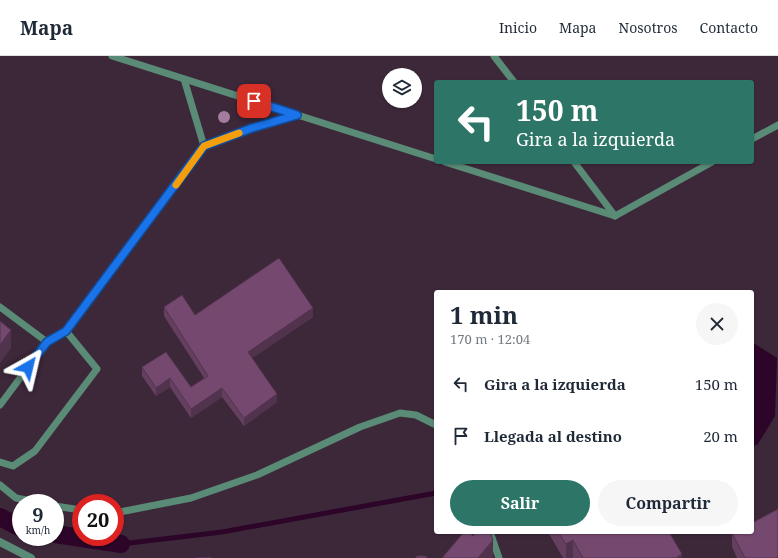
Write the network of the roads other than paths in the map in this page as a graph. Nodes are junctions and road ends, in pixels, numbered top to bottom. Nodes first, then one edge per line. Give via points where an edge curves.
1 (112, 56) edge
2 (494, 56) edge
3 (184, 79) junction
4 (512, 80) edge
5 (297, 115) junction
6 (778, 125) edge
7 (754, 138) edge
8 (204, 146) junction
9 (434, 158) edge
10 (451, 164) edge
11 (576, 164) edge
12 (708, 164) edge
13 (615, 216) junction
14 (0, 307) edge
15 (66, 331) junction
16 (47, 342) junction
17 (0, 405) edge
18 (434, 424) edge
19 (0, 462) edge
20 (0, 485) edge
21 (12, 495) edge
22 (124, 511) edge
23 (491, 534) edge
24 (0, 542) edge
25 (31, 558) edge
26 (499, 558) edge

1 - 3 lane
2 - 4 lane
3 - 5 lane
3 - 8 lane
5 - 8 lane
5 - 9 lane
6 - 7 lane
8 - 15 lane
10 - 13 lane
11 - 13 lane
12 - 13 lane
14 - 16 lane
15 - 16 lane
15 - 19 lane via 97,369 35,451 13,466
16 - 17 lane
18 - 22 lane via 416,416 400,413 360,427 257,475 191,498
20 - 21 lane
23 - 26 lane
24 - 25 street

